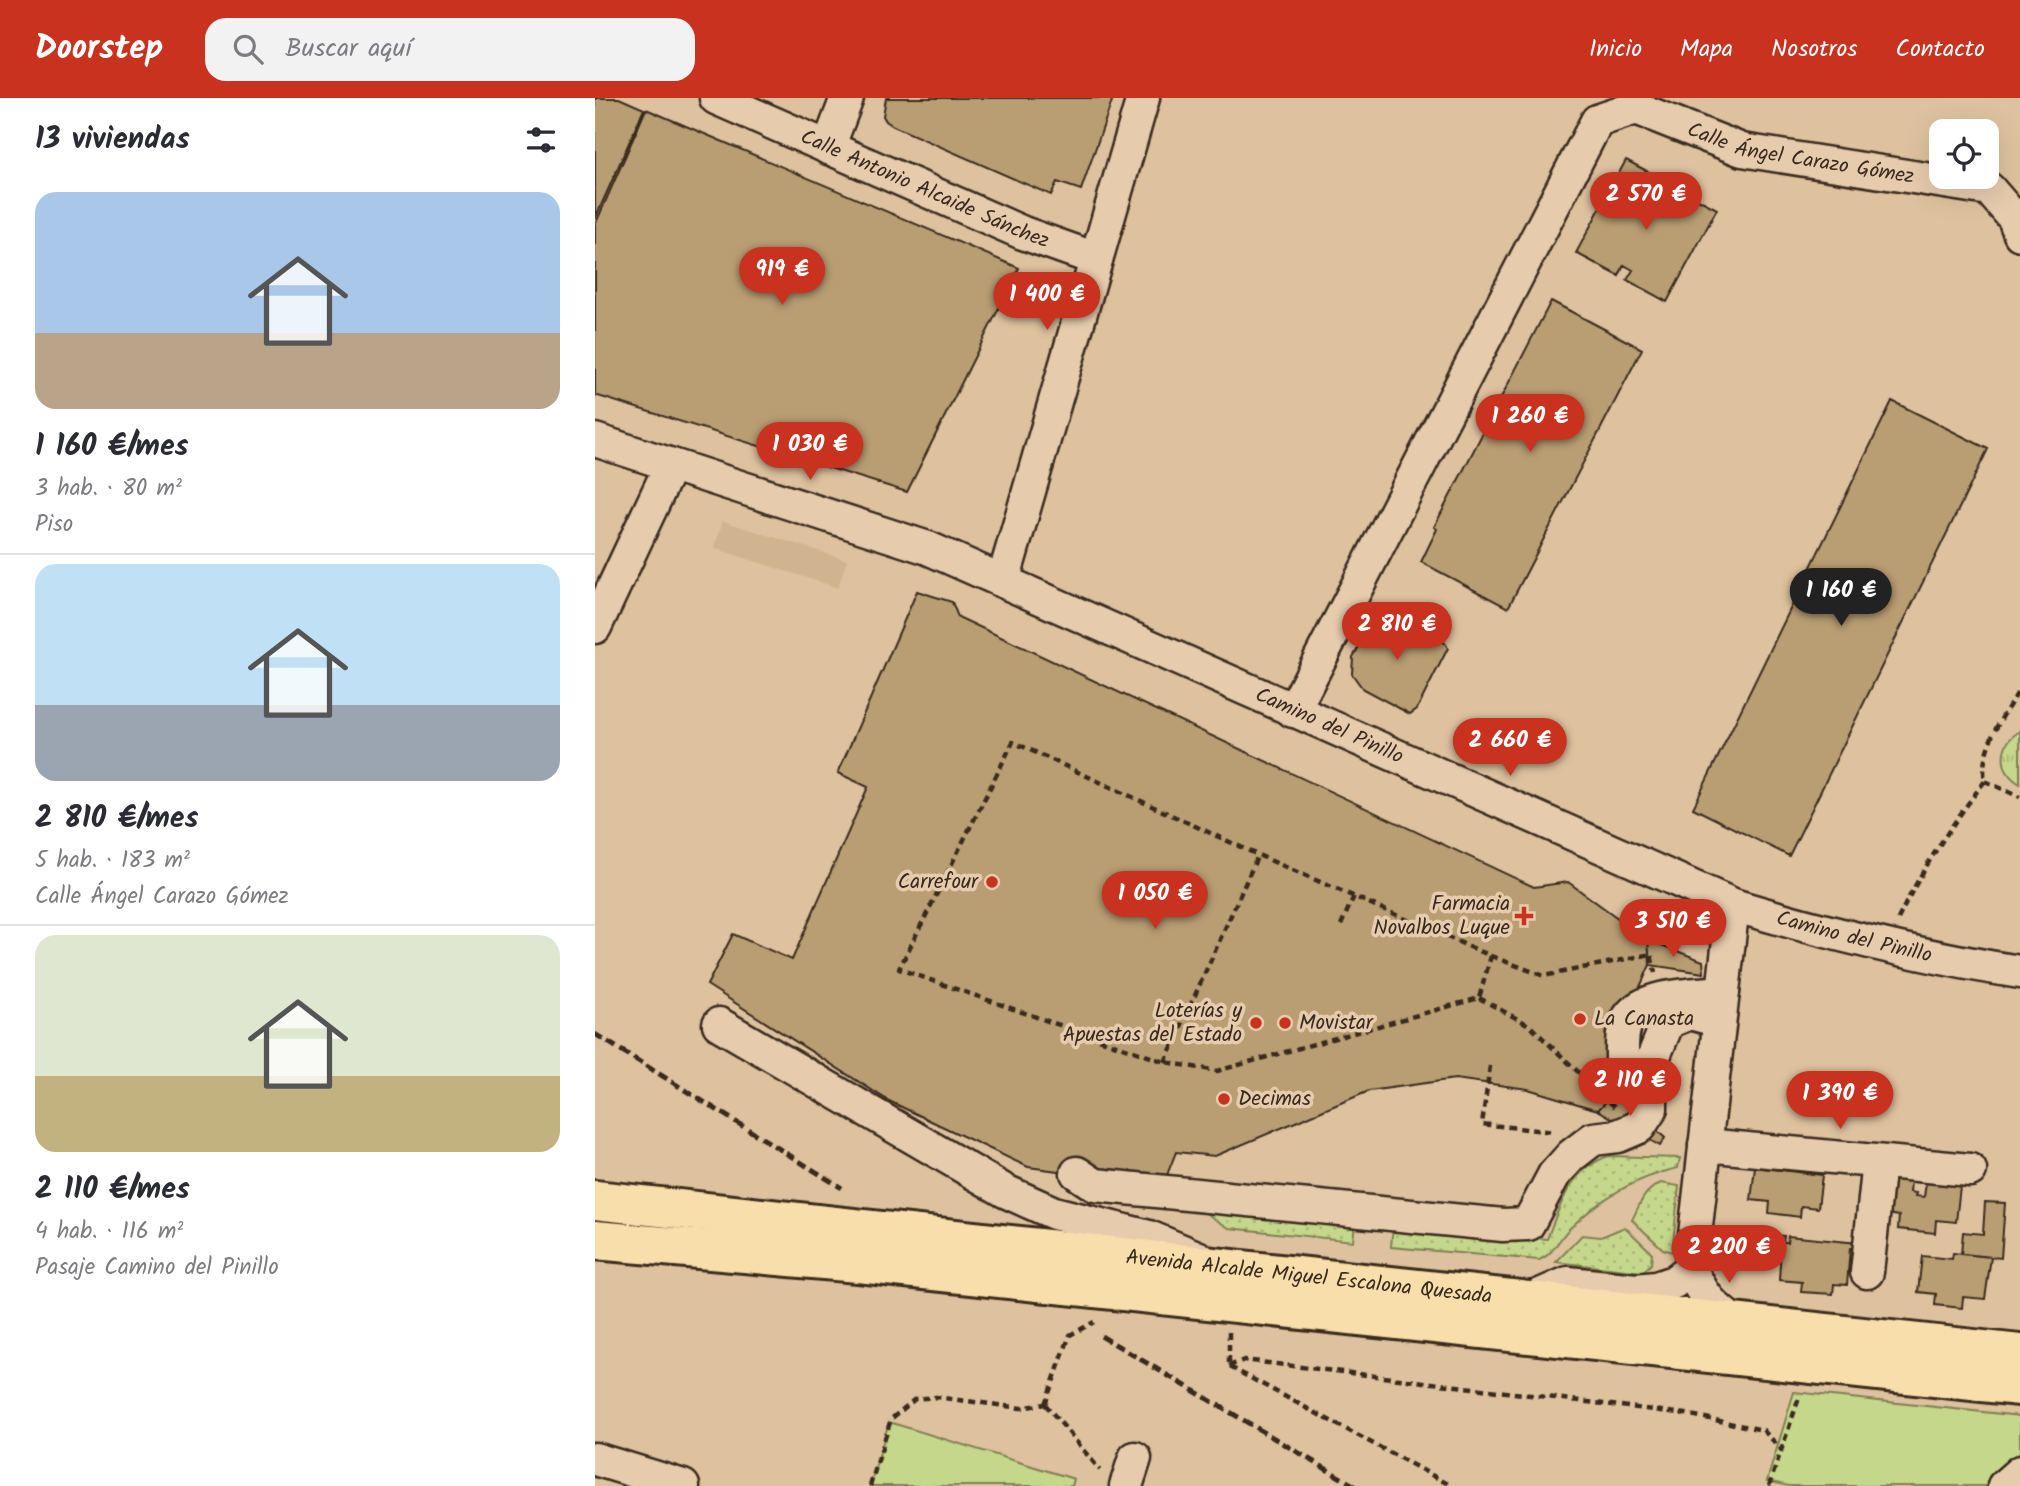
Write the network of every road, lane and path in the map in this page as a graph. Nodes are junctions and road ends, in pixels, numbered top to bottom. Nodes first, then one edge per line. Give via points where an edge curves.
1 (716, 98) edge
2 (847, 98) edge
3 (1143, 98) edge
4 (828, 148) junction
5 (2020, 234) edge
6 (1096, 259) junction
7 (595, 440) edge
8 (671, 465) junction
9 (1003, 581) junction
10 (598, 615) edge
11 (2020, 689) edge
12 (1293, 711) junction
13 (1985, 781) junction
14 (2020, 797) edge
15 (1258, 855) junction
16 (1354, 896) junction
17 (1733, 905) junction
18 (1341, 925) dead end
19 (1886, 946) junction
20 (1491, 956) junction
21 (2020, 972) edge
22 (1656, 977) dead end
23 (1479, 998) junction
24 (1721, 1007) junction
25 (719, 1024) dead end
26 (1165, 1062) junction
27 (1490, 1066) dead end
28 (1611, 1117) dead end
29 (1567, 1133) dead end
30 (1705, 1145) junction
31 (1879, 1161) junction
32 (1970, 1170) dead end
33 (1077, 1173) dead end
34 (595, 1200) edge
35 (595, 1240) edge
36 (1223, 1268) junction
37 (1691, 1269) junction
38 (1867, 1272) dead end
39 (1527, 1301) junction
40 (1738, 1325) junction
41 (1070, 1335) dead end
42 (2020, 1354) edge
43 (1811, 1364) junction
44 (2020, 1387) edge
45 (1045, 1404) junction
46 (1781, 1449) junction
47 (595, 1459) edge
48 (1121, 1472) edge
49 (2020, 1472) edge
50 (683, 1486) edge
51 (870, 1486) edge
52 (1452, 1486) edge
53 (1769, 1486) edge
54 (2004, 1486) edge

1 - 4 street, Calle Antonio Alcaide Sánchez
2 - 4 street
3 - 6 street
4 - 6 street, Calle Antonio Alcaide Sánchez via 1023,233
5 - 12 street, Calle Ángel Carazo Gómez via 2014,218 1989,189 1742,150 1636,108 1597,121
6 - 9 street
7 - 8 street, Camino del Pinillo
8 - 9 street, Camino del Pinillo via 928,548
8 - 10 street
9 - 12 street, Camino del Pinillo
11 - 13 path via 1993,733 1983,769
12 - 17 street, Camino del Pinillo
13 - 14 path
13 - 19 path via 1917,878
15 - 16 path
15 - 26 path
15 - 26 path via 1013,742 899,969
16 - 18 path
16 - 20 path
17 - 19 street, Camino del Pinillo
17 - 24 street
19 - 21 street, Camino del Pinillo
20 - 22 path via 1544,976 1651,954
20 - 23 path
23 - 26 path via 1217,1071
23 - 28 path via 1529,1025 1618,1110
24 - 30 street
24 - 33 street via 1657,999 1629,1017 1622,1036 1622,1060 1639,1072 1651,1095 1651,1110 1639,1127 1593,1139 1571,1156 1553,1175 1528,1224 1095,1185
25 - 36 street via 1005,1191 1054,1213 1149,1237
27 - 29 path via 1482,1124
30 - 31 street
30 - 37 street
31 - 32 street
31 - 38 street
34 - 36 main road, Avenida Alcalde Miguel Escalona Quesada
35 - 43 main road, Avenida Alcalde Miguel Escalona Quesada
36 - 39 main road, Avenida Alcalde Miguel Escalona Quesada
37 - 39 street via 1656,1288 1567,1283
37 - 40 street via 1702,1294
39 - 40 main road, Avenida Alcalde Miguel Escalona Quesada
40 - 42 main road, Avenida Alcalde Miguel Escalona Quesada
41 - 45 path
43 - 44 main road, Avenida Alcalde Miguel Escalona Quesada
43 - 46 path
45 - 48 path via 1067,1434
45 - 51 path via 1021,1408 936,1396 915,1399 891,1419
46 - 52 path via 1763,1430 1686,1414 1244,1360 1229,1366
46 - 53 path
47 - 50 street
49 - 54 street

